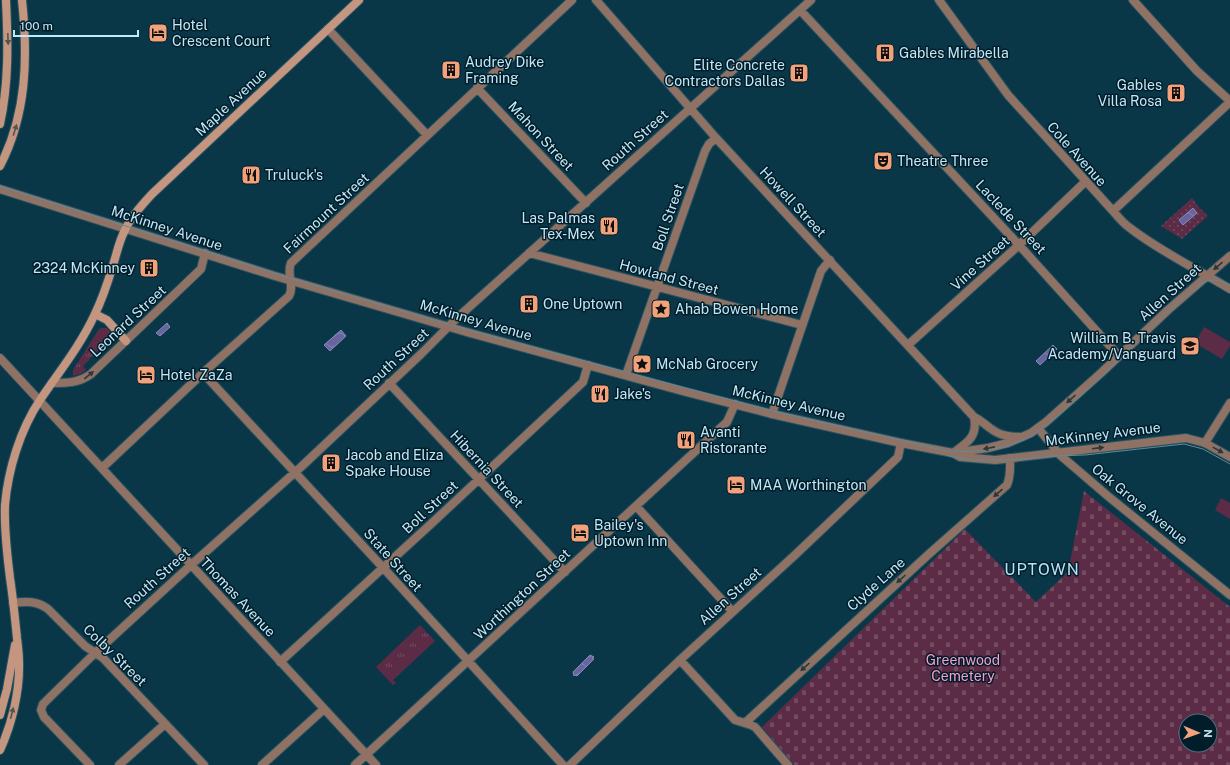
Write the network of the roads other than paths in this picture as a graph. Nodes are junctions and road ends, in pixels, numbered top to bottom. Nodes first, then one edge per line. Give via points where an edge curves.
1 (6, 0) edge
2 (22, 0) edge
3 (359, 0) edge
4 (572, 0) edge
5 (596, 0) edge
6 (811, 0) edge
7 (939, 0) edge
8 (1133, 0) edge
9 (800, 10) junction
10 (328, 29) junction
11 (478, 88) junction
12 (1230, 101) edge
13 (690, 108) junction
14 (0, 124) edge
15 (427, 135) junction
16 (716, 138) junction
17 (0, 166) edge
18 (1085, 182) junction
19 (0, 189) edge
20 (586, 203) junction
21 (1112, 211) junction
22 (126, 228) junction
23 (1019, 245) junction
24 (529, 253) junction
25 (205, 254) junction
26 (1230, 256) edge
27 (830, 260) junction
28 (1207, 276) junction
29 (290, 280) junction
30 (657, 287) junction
31 (1230, 289) edge
32 (95, 314) junction
33 (802, 325) junction
34 (448, 327) junction
35 (126, 341) junction
36 (908, 345) junction
37 (1119, 356) junction
38 (0, 358) edge
39 (588, 364) junction
40 (203, 373) junction
41 (626, 375) junction
42 (389, 383) junction
43 (52, 384) junction
44 (40, 401) junction
45 (1230, 403) edge
46 (735, 404) junction
47 (772, 414) junction
48 (974, 417) junction
49 (1038, 428) junction
50 (1023, 437) junction
51 (901, 443) junction
52 (1205, 443) junction
53 (952, 453) junction
54 (1059, 453) junction
55 (1230, 457) edge
56 (1010, 458) junction
57 (102, 468) junction
58 (295, 472) junction
59 (478, 479) junction
60 (636, 506) junction
61 (191, 565) junction
62 (383, 568) junction
63 (565, 572) junction
64 (1230, 595) edge
65 (13, 603) junction
66 (732, 611) junction
67 (17, 636) junction
68 (95, 653) junction
69 (680, 660) junction
70 (468, 661) junction
71 (280, 662) junction
72 (324, 709) junction
73 (0, 715) edge
74 (745, 723) junction
75 (165, 724) junction
76 (0, 750) edge
77 (366, 755) junction
78 (90, 765) edge
79 (120, 765) edge
80 (204, 765) edge
81 (262, 765) edge
82 (355, 765) edge
83 (376, 765) edge
84 (563, 765) edge
85 (570, 765) edge
86 (788, 765) edge

1 -> 14 main road via 7,80
17 -> 2 main road via 14,135 22,99 25,47
3 - 10 main road, Maple Avenue
4 - 11 street, Fairmount Street
5 - 13 street, Howell Street
6 - 9 street, Routh Street
7 - 18 street, Cole Avenue via 1008,95
8 - 12 street via 1197,71
9 - 13 street, Routh Street
9 - 23 street, Laclede Street
10 - 15 street
10 - 22 main road, Maple Avenue via 152,194
11 - 15 street, Fairmount Street
11 - 20 street, Mahon Street
12 - 21 street
13 - 16 street, Howell Street
13 - 20 street, Routh Street
15 - 29 street, Fairmount Street via 291,263 288,269
16 - 27 street, Howell Street
16 - 30 street, Boll Street via 705,151
18 - 21 street, Cole Avenue
18 - 23 street, Vine Street
19 - 22 street, McKinney Avenue
20 - 24 street, Routh Street
21 - 28 street, Cole Avenue via 1129,228
22 - 25 street, McKinney Avenue
22 - 32 main road, Maple Avenue
23 - 36 street, Vine Street
23 - 37 street, Laclede Street
24 - 30 street, Howland Street
24 - 34 street, Routh Street
25 - 29 street, McKinney Avenue
25 - 35 street, Leonard Street via 201,269
26 -> 28 street, Allen Street
27 - 33 street via 821,271
27 - 36 street, Howell Street
28 - 31 street, Cole Avenue
28 - 37 street, Allen Street
29 - 34 street, McKinney Avenue
29 - 40 street, Fairmount Street via 289,296
30 - 33 street, Howland Street
30 - 41 street, Boll Street
32 - 35 main road via 107,320
32 - 43 main road, Maple Avenue via 76,349
33 - 47 street
34 - 39 street, McKinney Avenue
34 - 42 street, Routh Street
43 -> 35 street, Leonard Street via 84,379
36 - 48 street, Howell Street
37 -> 49 street, Allen Street
38 - 44 street, Thomas Avenue
39 - 41 street, McKinney Avenue
39 - 59 street, Boll Street via 583,382
40 - 57 street, Fairmount Street
40 - 58 street, State Street
41 - 46 street, McKinney Avenue
42 - 58 street, Routh Street
42 - 59 street, Hibernia Street
43 - 44 main road, Maple Avenue
44 - 57 street, Thomas Avenue
44 - 65 main road, Maple Avenue via 20,442 5,506
45 - 52 street
46 - 47 street, McKinney Avenue
46 - 60 street, Worthington Street via 729,421
47 - 51 street, McKinney Avenue
48 - 50 street, Howell Street via 1004,436
48 - 53 street via 971,440
49 - 50 street, McKinney Avenue
49 - 54 street, Oak Grove Avenue
50 -> 53 street, McKinney Avenue via 1008,444
51 - 53 street, McKinney Avenue
51 - 66 street, Allen Street via 896,459
54 -> 52 street, McKinney Avenue via 1179,438
52 -> 55 street, McKinney Avenue
53 - 56 street, McKinney Avenue via 973,459
54 - 56 street, McKinney Avenue
54 - 64 street, Oak Grove Avenue via 1104,493
56 -> 74 street, Clyde Lane via 1011,473 1007,485
57 - 61 street, Thomas Avenue
58 - 61 street, Routh Street
58 - 62 street, State Street
59 - 62 street, Boll Street
59 - 63 street, Hibernia Street
60 - 63 street, Worthington Street
60 - 66 street
61 - 68 street, Routh Street
61 - 71 street, Thomas Avenue
62 - 70 street, State Street
62 - 71 street, Boll Street
63 - 70 street, Worthington Street
65 - 67 main road, Maple Avenue
65 - 68 street, Colby Street via 41,604
66 - 69 street, Allen Street
67 - 73 main road
76 -> 67 main road, Maple Avenue via 7,733 18,684
68 - 75 street, Colby Street via 103,658
68 - 78 street, Routh Street via 43,704 41,710 44,717
69 - 74 street via 735,720
69 - 85 street, Allen Street
70 - 77 street, Worthington Street
70 - 84 street, State Street
71 - 72 street, Thomas Avenue
72 - 77 street, Thomas Avenue
72 - 81 street
74 - 86 street via 755,727
75 - 79 street
75 - 80 street, Colby Street
77 - 82 street, Worthington Street
77 - 83 street, Thomas Avenue

